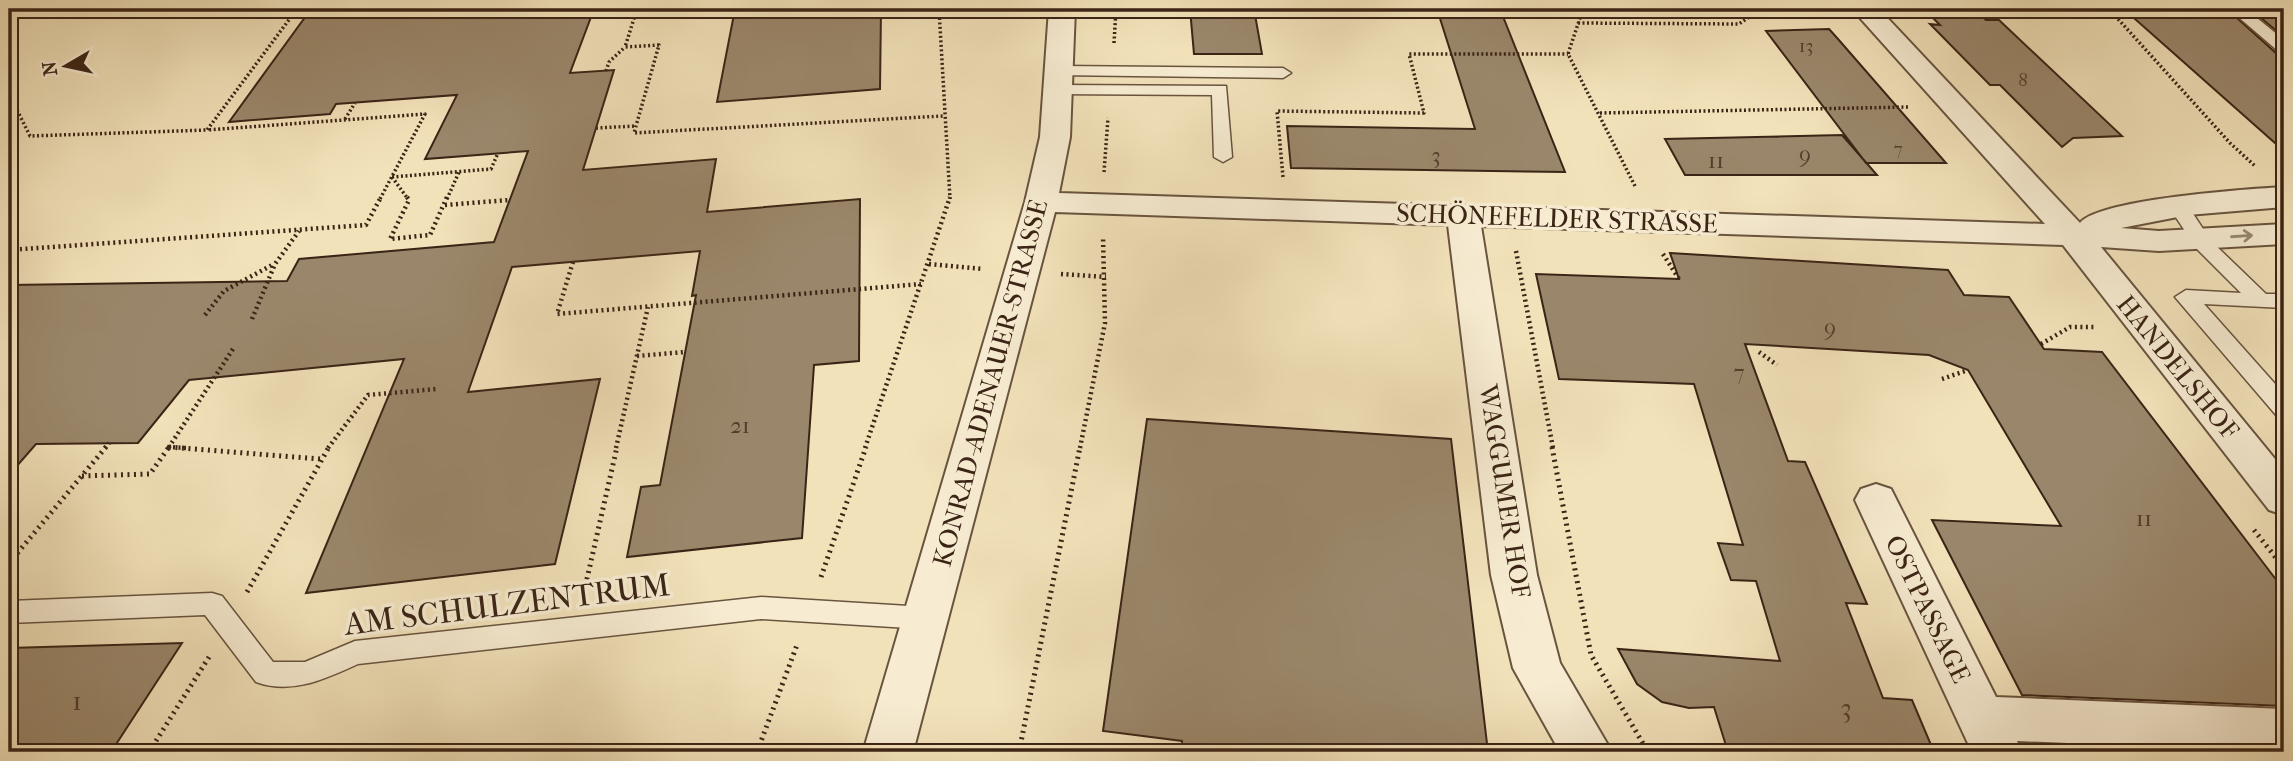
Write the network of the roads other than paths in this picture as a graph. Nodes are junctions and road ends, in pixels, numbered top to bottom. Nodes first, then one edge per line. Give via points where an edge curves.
1 (1062, 9) edge
2 (2237, 9) edge
3 (1868, 12) edge
4 (2284, 48) edge
5 (1283, 73) dead end
6 (1060, 80) junction
7 (1223, 157) dead end
8 (2284, 197) edge
9 (1041, 202) junction
10 (2179, 207) junction
11 (1463, 216) junction
12 (2073, 234) junction
13 (2284, 234) edge
14 (2200, 240) junction
15 (2260, 300) junction
16 (2284, 300) edge
17 (2284, 409) edge
18 (2284, 499) edge
19 (1876, 500) dead end
20 (9, 612) edge
21 (925, 618) junction
22 (2284, 731) edge
23 (1989, 735) edge
24 (888, 752) edge
25 (1587, 752) edge

1 - 6 street, KONRAD-ADENAUER-STRASSE
2 - 4 lane
3 - 12 street, HANDELSHOF
5 - 6 lane
6 - 7 lane via 1220,90
6 - 9 street, KONRAD-ADENAUER-STRASSE via 1055,137
8 - 10 street, SCHÖNEFELDER STRASSE
9 - 11 street, SCHÖNEFELDER STRASSE
9 - 21 street, KONRAD-ADENAUER-STRASSE
10 - 12 street, SCHÖNEFELDER STRASSE via 2114,219
10 - 14 lane
11 - 12 street, SCHÖNEFELDER STRASSE
11 - 25 street, WAGGUMER HOF via 1514,575 1537,668
12 - 14 street, SCHÖNEFELDER STRASSE
12 - 18 street, HANDELSHOF
14 -> 13 street, SCHÖNEFELDER STRASSE
14 - 15 lane
15 - 16 lane
15 - 17 lane via 2186,297
19 - 23 street, OSTPASSAGE
20 - 21 lane, AM SCHULZENTRUM via 212,604 266,674 307,674 355,653 761,608
21 - 24 street, KONRAD-ADENAUER-STRASSE
22 - 23 street, OSTPASSAGE

